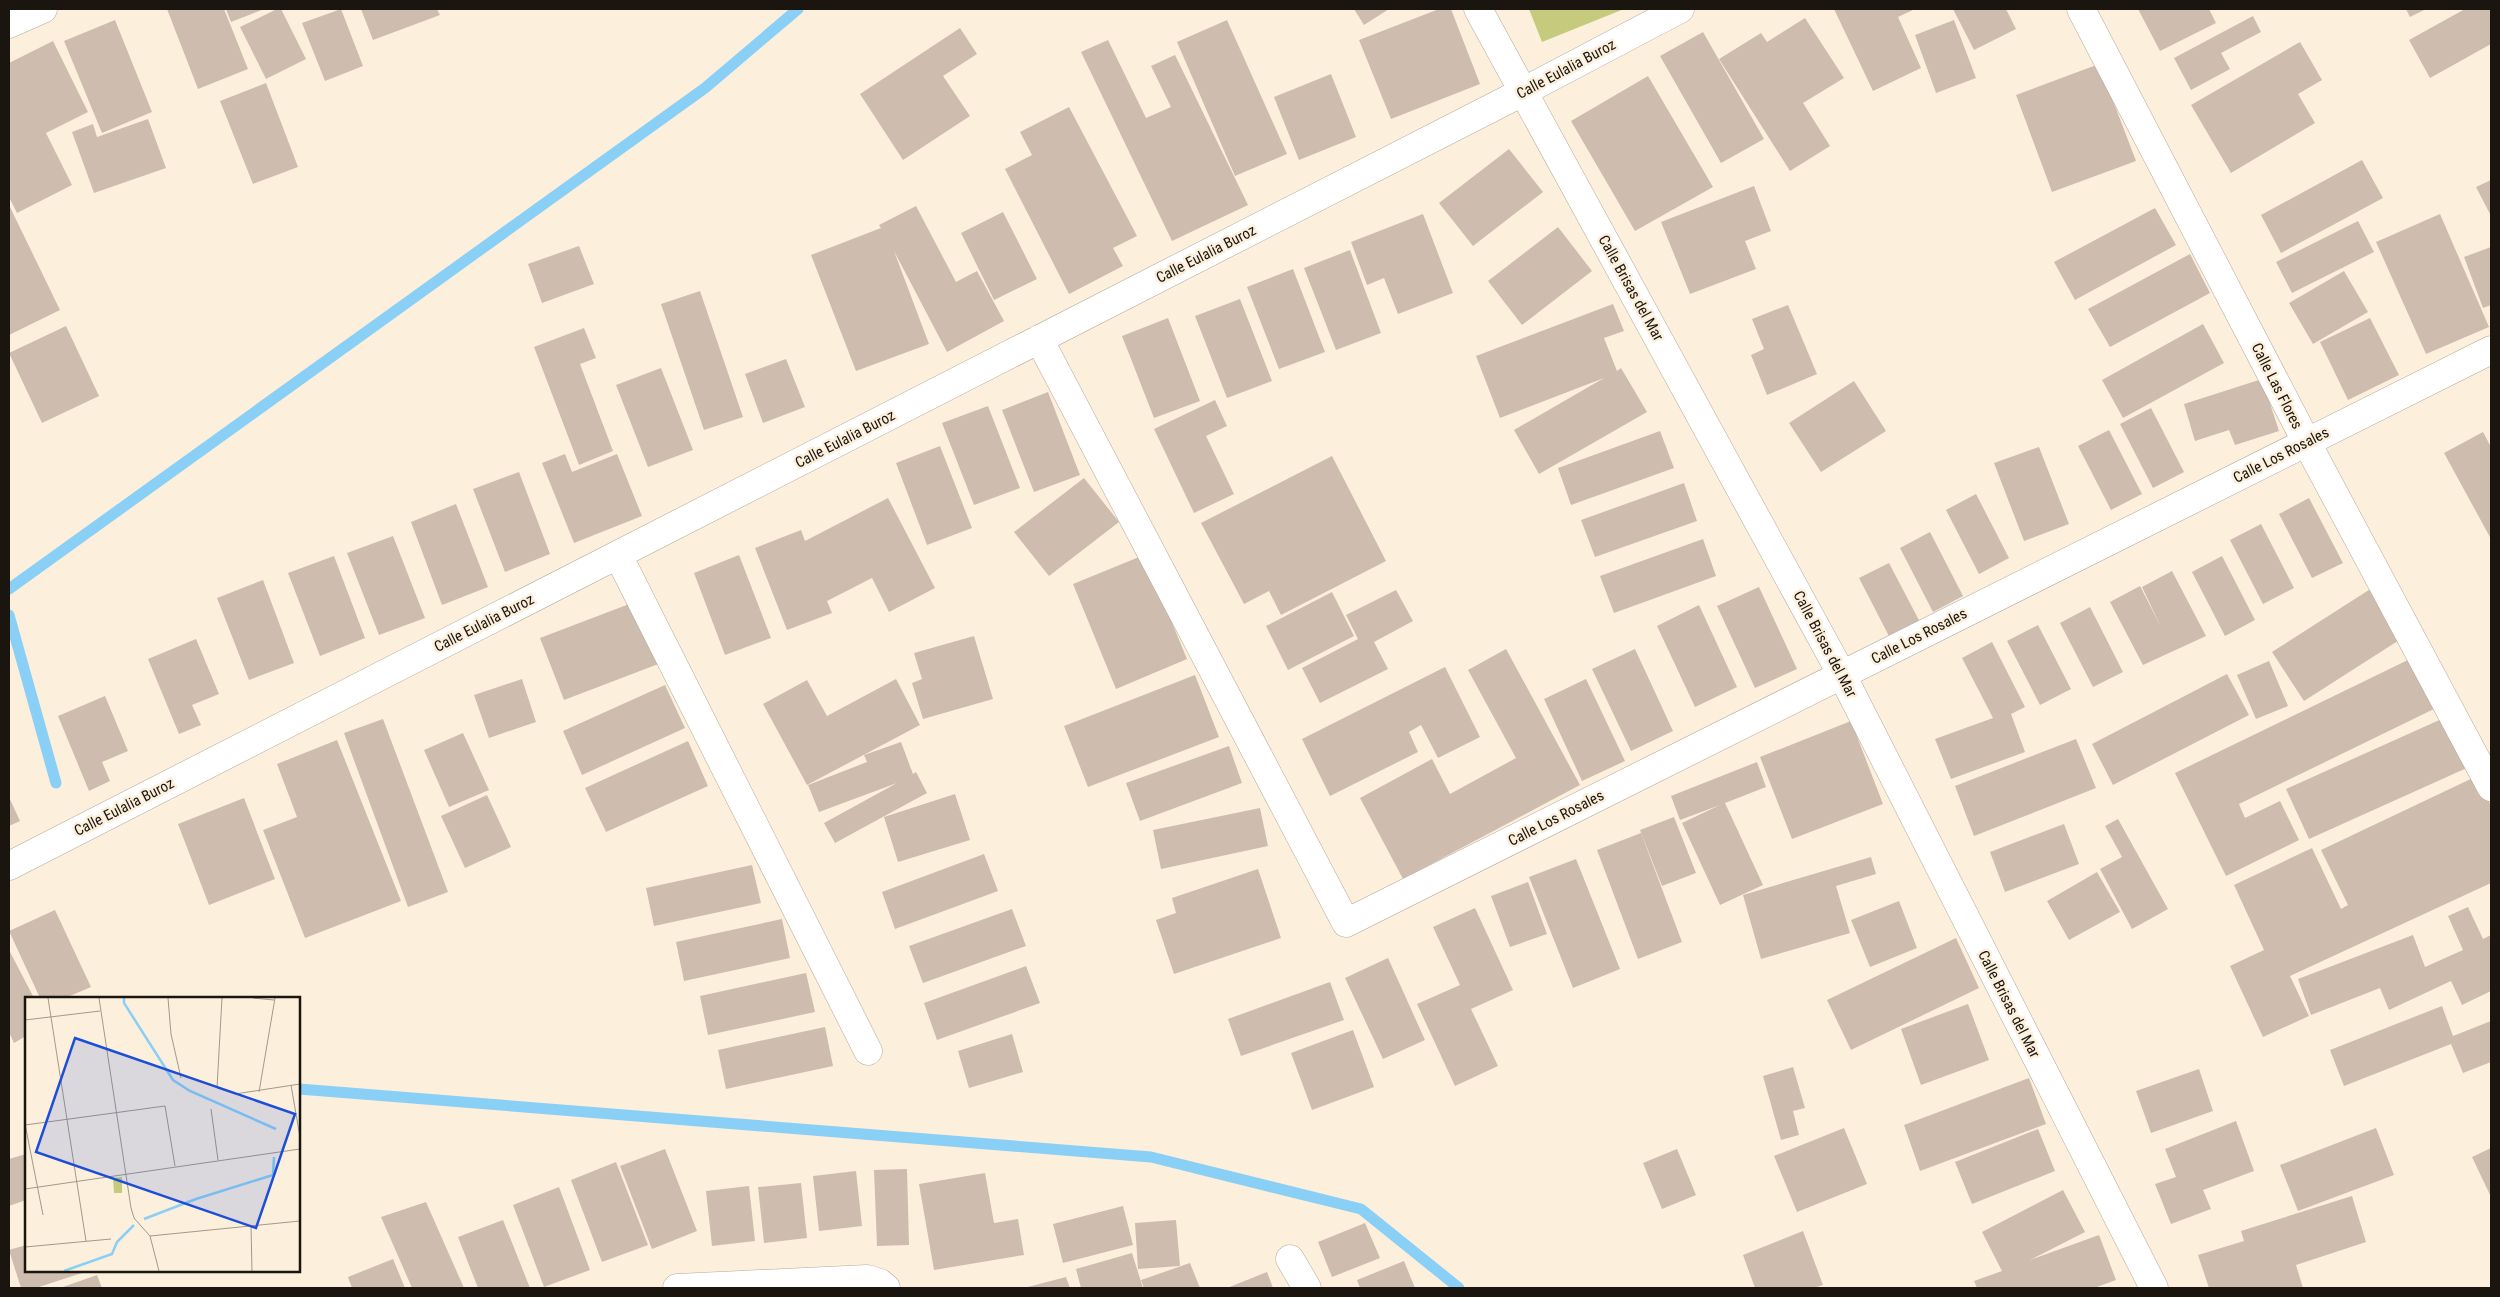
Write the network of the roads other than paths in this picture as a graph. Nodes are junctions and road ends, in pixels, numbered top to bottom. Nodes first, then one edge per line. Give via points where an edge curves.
1 (43, 9) edge
2 (1478, 9) edge
3 (1680, 9) edge
4 (2081, 9) edge
5 (9, 24) edge
6 (1524, 91) junction
7 (1039, 340) junction
8 (2491, 350) edge
9 (2307, 442) junction
10 (618, 555) junction
11 (1842, 675) junction
12 (2491, 787) edge
13 (9, 866) edge
14 (868, 1051) dead end
15 (1290, 1259) dead end
16 (678, 1288) edge
17 (886, 1288) edge
18 (1308, 1288) edge
19 (2154, 1288) edge

1 - 5 street
2 - 6 street, Calle Brisas del Mar
3 - 6 street, Calle Eulalia Buroz
4 - 9 street, Calle Las Flores
6 - 7 street, Calle Eulalia Buroz
6 - 11 street, Calle Brisas del Mar
7 - 10 street, Calle Eulalia Buroz
7 - 11 street, Calle Los Rosales via 1346,923
8 - 9 street, Calle Los Rosales
9 - 11 street, Calle Los Rosales
9 - 12 street, Calle Las Flores
10 - 13 street, Calle Eulalia Buroz
10 - 14 street
11 - 19 street, Calle Brisas del Mar
15 - 18 street
16 - 17 street via 868,1279

